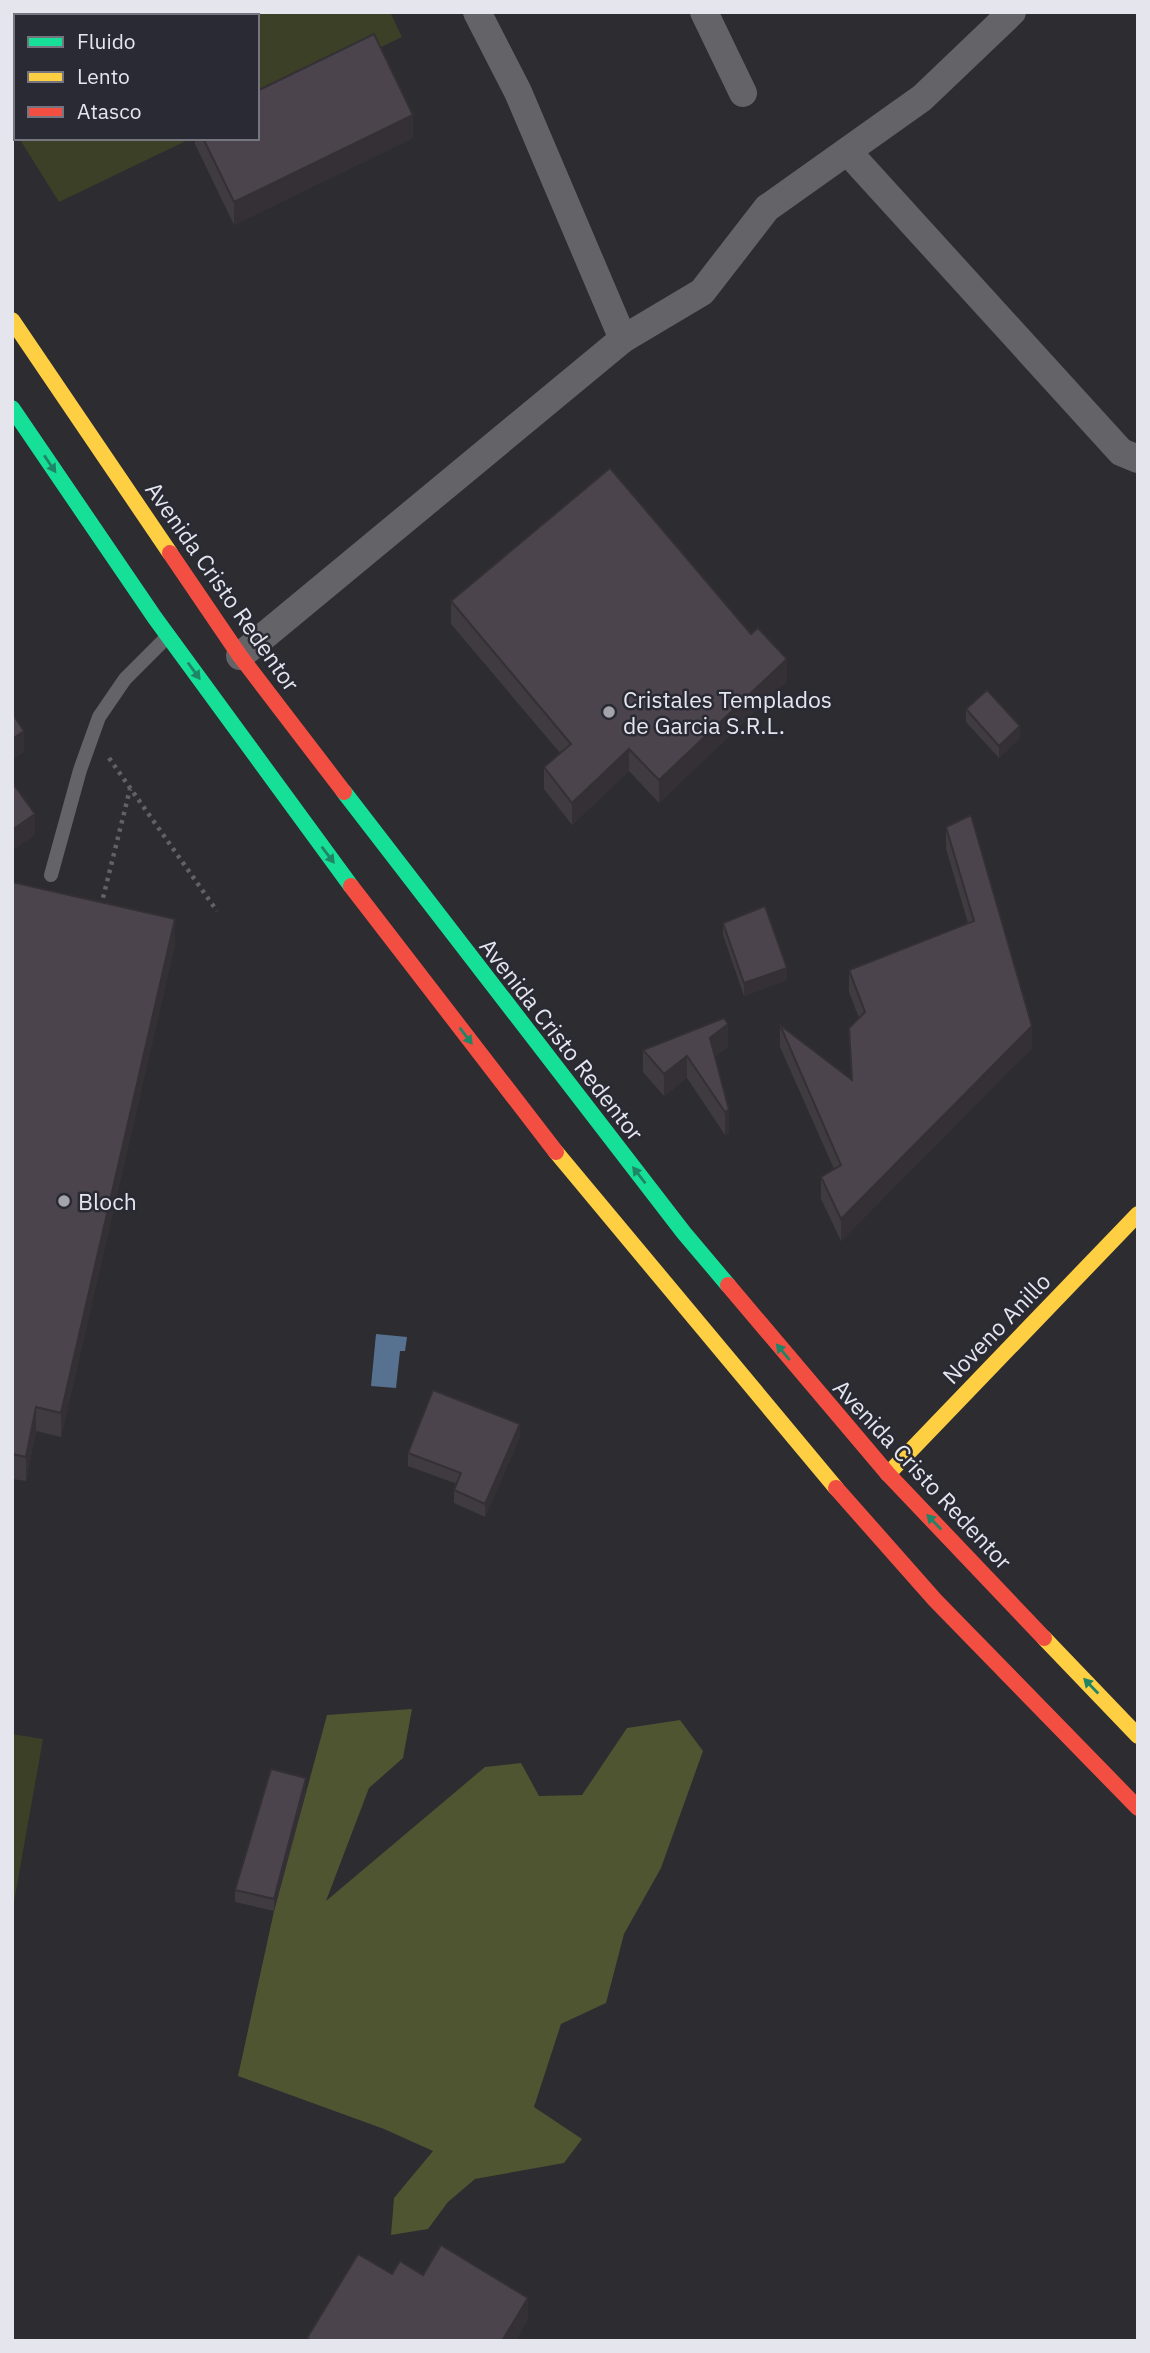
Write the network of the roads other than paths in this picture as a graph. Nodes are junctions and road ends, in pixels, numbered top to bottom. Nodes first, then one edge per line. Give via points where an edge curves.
1 (477, 12) edge
2 (704, 12) edge
3 (1012, 12) edge
4 (743, 93) dead end
5 (848, 152) junction
6 (12, 320) edge
7 (623, 339) junction
8 (12, 408) edge
9 (1138, 459) edge
10 (168, 636) junction
11 (240, 656) junction
12 (51, 875) dead end
13 (1138, 1214) edge
14 (888, 1474) junction
15 (1138, 1736) edge
16 (1138, 1808) edge

1 - 7 street via 518,92
2 - 4 street
3 - 5 street via 922,98
5 - 7 street via 767,208 702,292
5 - 9 street via 1121,452
6 - 11 main road, Avenida Cristo Redentor
7 - 11 street
8 -> 10 main road
10 - 12 lane via 125,679 99,717
10 -> 16 main road via 310,832 543,1137 666,1289 935,1600
14 -> 11 main road, Avenida Cristo Redentor via 684,1233
13 - 14 main road, Noveno Anillo
15 -> 14 main road, Avenida Cristo Redentor

